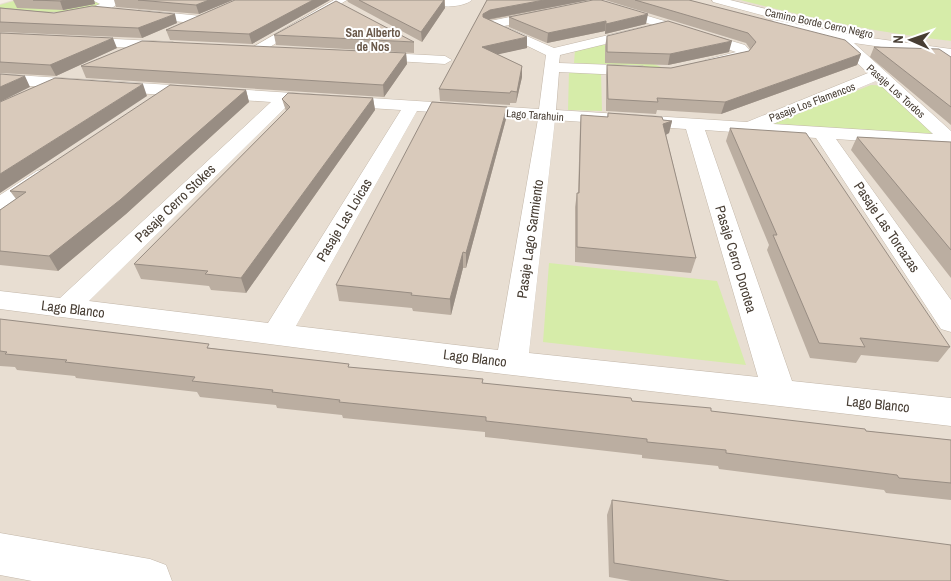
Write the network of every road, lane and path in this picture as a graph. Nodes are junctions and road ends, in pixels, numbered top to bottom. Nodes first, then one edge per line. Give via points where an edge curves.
1 (17, 0) edge
2 (467, 0) edge
3 (435, 1) edge
4 (339, 2) edge
5 (598, 3) edge
6 (712, 3) edge
7 (0, 5) edge
8 (97, 5) edge
9 (0, 12) edge
10 (353, 12) edge
11 (553, 12) edge
12 (666, 25) junction
13 (0, 36) edge
14 (846, 38) junction
15 (147, 44) junction
16 (186, 46) edge
17 (420, 47) edge
18 (950, 48) edge
19 (285, 52) edge
20 (120, 56) edge
21 (355, 56) edge
22 (552, 60) junction
23 (695, 66) edge
24 (86, 71) edge
25 (660, 72) edge
26 (878, 76) junction
27 (0, 79) edge
28 (56, 82) junction
29 (170, 90) junction
30 (285, 98) junction
31 (24, 99) edge
32 (412, 106) junction
33 (144, 107) edge
34 (547, 116) junction
35 (694, 125) junction
36 (746, 128) junction
37 (822, 133) junction
38 (951, 141) edge
39 (56, 167) edge
40 (0, 205) edge
41 (0, 300) edge
42 (66, 308) junction
43 (951, 322) edge
44 (276, 334) junction
45 (512, 363) junction
46 (779, 393) junction
47 (951, 412) edge
48 (0, 554) edge
49 (51, 573) edge
50 (150, 581) edge

1 - 7 street
2 - 3 street
4 - 10 street
4 - 19 street via 250,50
5 - 12 street
6 - 14 street, Camino Borde Cerro Negro via 776,24
6 - 18 street, Camino Borde Cerro Negro
8 - 9 street via 71,17
8 - 15 street via 120,12 206,18
11 - 22 street via 490,24
12 - 22 street
12 - 23 street via 744,52 740,56
13 - 15 street
14 - 18 street, Camino Borde Cerro Negro
14 - 26 street, Pasaje Los Tordos via 848,47
15 - 16 street
15 - 20 street
17 - 21 street via 445,60
22 - 25 street
22 - 34 street, Pasaje Lago Sarmiento
24 - 28 street
26 - 36 street, Pasaje Los Flamencos
26 - 38 street, Pasaje Los Tordos
27 - 28 street, Lago Tarahuin
28 - 29 street, Lago Tarahuin
28 - 31 street
29 - 30 street, Lago Tarahuin
29 - 33 street
30 - 32 street, Lago Tarahuin
30 - 42 street, Pasaje Cerro Stokes
32 - 34 street, Lago Tarahuin
32 - 44 street, Pasaje Las Loicas
34 - 35 street, Lago Tarahuin
34 - 45 street, Pasaje Lago Sarmiento
35 - 36 street, Lago Tarahuin
35 - 46 street, Pasaje Cerro Dorotea
36 - 37 street, Lago Tarahuin
37 - 38 street, Lago Tarahuin
37 - 43 street, Pasaje Las Torcazas
39 - 40 street
41 - 42 street, Lago Blanco
42 - 44 street, Lago Blanco
44 - 45 street, Lago Blanco
45 - 46 street, Lago Blanco
46 - 47 street, Lago Blanco
48 - 49 street
49 - 50 street

